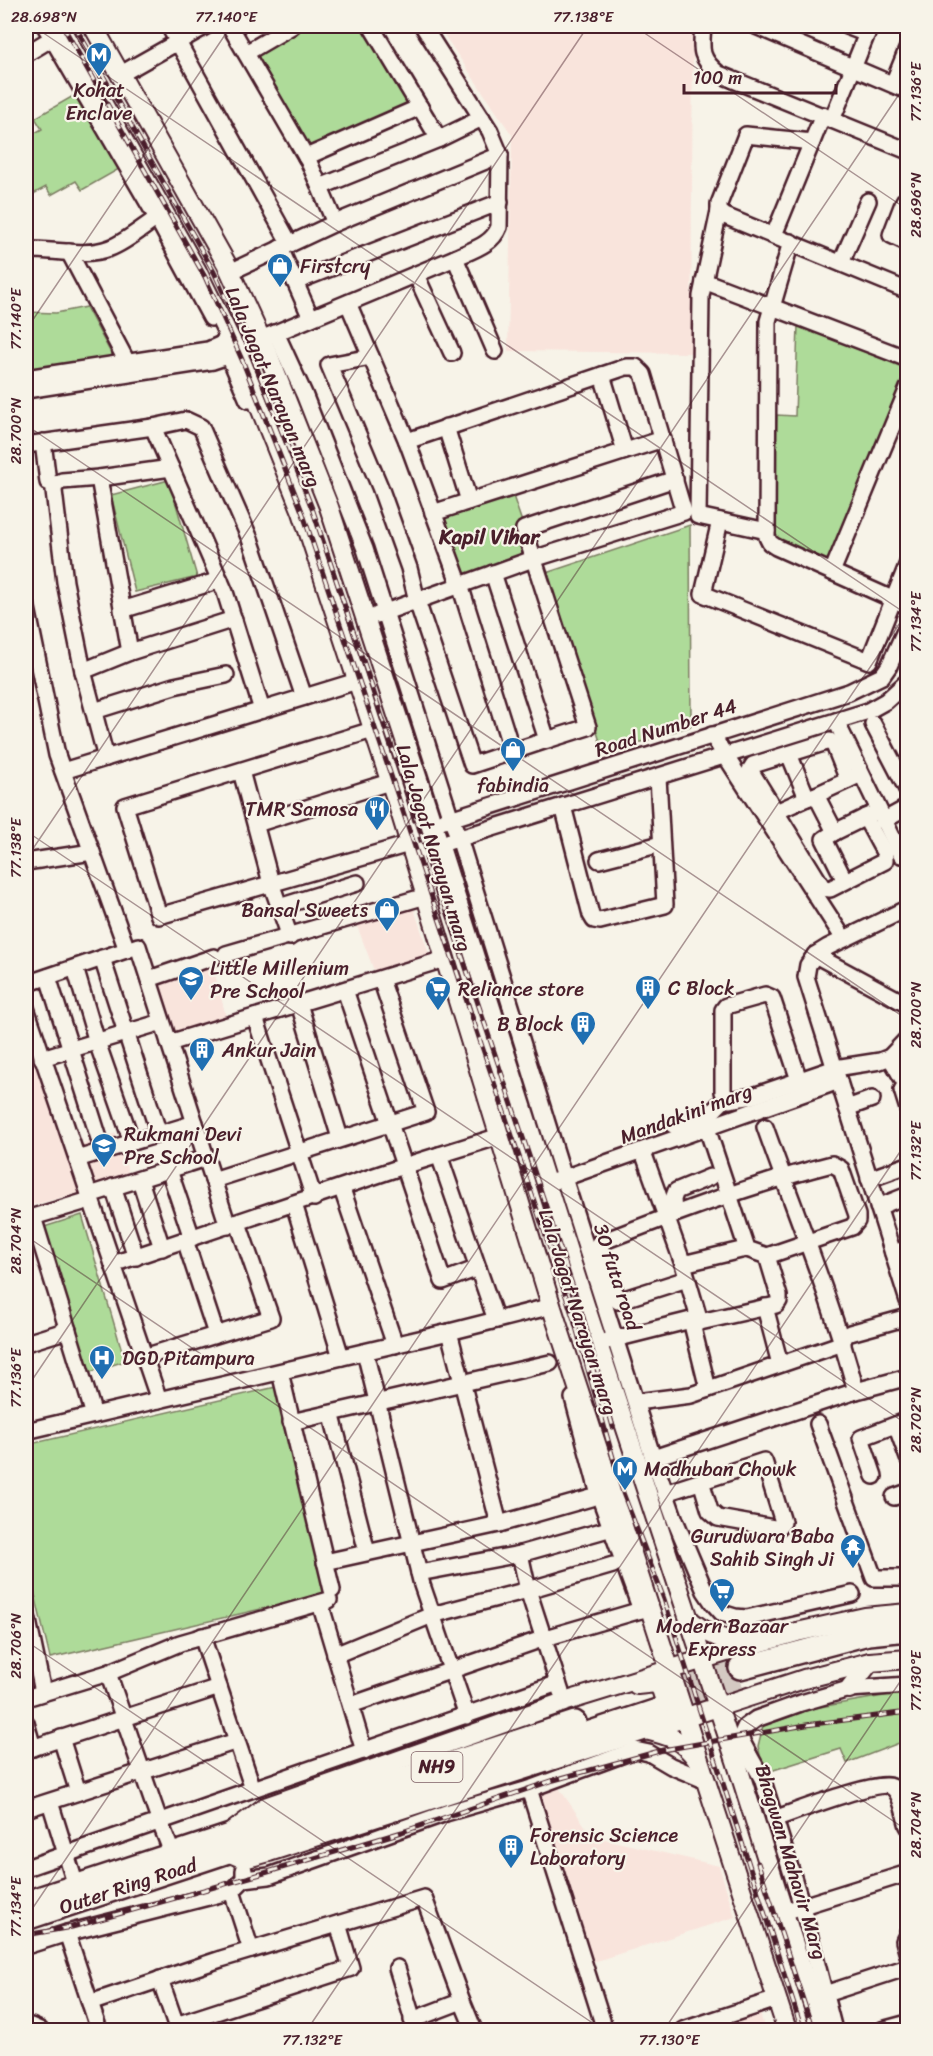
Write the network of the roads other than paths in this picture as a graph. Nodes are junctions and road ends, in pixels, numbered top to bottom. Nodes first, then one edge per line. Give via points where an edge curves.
1 (93, 26) edge
2 (169, 26) edge
3 (206, 26) edge
4 (230, 26) edge
5 (292, 26) edge
6 (371, 26) edge
7 (423, 26) edge
8 (703, 26) edge
9 (756, 26) edge
10 (846, 26) edge
11 (55, 30) edge
12 (869, 30) edge
13 (178, 42) junction
14 (908, 47) edge
15 (246, 53) junction
16 (26, 54) edge
17 (854, 67) junction
18 (121, 74) junction
19 (893, 84) junction
20 (908, 91) edge
21 (420, 106) junction
22 (482, 118) junction
23 (828, 118) junction
24 (440, 140) junction
25 (812, 142) junction
26 (908, 151) edge
27 (500, 155) junction
28 (306, 157) junction
29 (320, 187) junction
30 (868, 201) dead end
31 (904, 201) dead end
32 (500, 202) junction
33 (719, 211) junction
34 (162, 217) junction
35 (335, 224) junction
36 (774, 235) junction
37 (790, 242) junction
38 (908, 243) edge
39 (285, 246) junction
40 (26, 250) edge
41 (69, 252) junction
42 (455, 258) junction
43 (841, 263) junction
44 (230, 272) junction
45 (416, 275) junction
46 (704, 280) junction
47 (295, 282) junction
48 (908, 291) edge
49 (348, 303) junction
50 (772, 306) junction
51 (311, 318) junction
52 (269, 336) junction
53 (230, 348) junction
54 (495, 351) dead end
55 (452, 352) dead end
56 (371, 357) junction
57 (908, 359) edge
58 (127, 362) junction
59 (602, 375) junction
60 (26, 378) edge
61 (908, 388) edge
62 (26, 390) edge
63 (153, 426) junction
64 (446, 428) junction
65 (663, 439) junction
66 (407, 441) junction
67 (43, 442) junction
68 (26, 445) edge
69 (625, 451) junction
70 (171, 468) junction
71 (99, 478) junction
72 (675, 479) junction
73 (55, 485) junction
74 (470, 501) junction
75 (433, 513) junction
76 (720, 521) junction
77 (767, 531) junction
78 (533, 559) junction
79 (908, 563) edge
80 (832, 572) junction
81 (494, 573) junction
82 (220, 580) junction
83 (460, 585) junction
84 (417, 601) junction
85 (900, 602) edge
86 (26, 603) edge
87 (123, 610) junction
88 (385, 612) junction
89 (234, 619) junction
90 (366, 619) junction
91 (908, 624) edge
92 (28, 625) edge
93 (130, 652) junction
94 (83, 671) junction
95 (226, 675) dead end
96 (908, 681) edge
97 (354, 682) junction
98 (304, 697) junction
99 (262, 710) junction
100 (94, 711) junction
101 (836, 721) junction
102 (873, 724) dead end
103 (366, 732) junction
104 (712, 735) junction
105 (547, 740) junction
106 (512, 751) junction
107 (789, 754) junction
108 (726, 756) junction
109 (106, 758) junction
110 (63, 771) junction
111 (241, 771) junction
112 (658, 777) junction
113 (855, 777) junction
114 (383, 784) junction
115 (908, 791) edge
116 (812, 796) junction
117 (563, 806) junction
118 (908, 807) edge
119 (776, 812) junction
120 (875, 816) junction
121 (451, 819) junction
122 (256, 824) junction
123 (433, 825) junction
124 (829, 836) junction
125 (459, 838) junction
126 (407, 844) junction
127 (439, 844) junction
128 (662, 844) junction
129 (800, 851) junction
130 (92, 852) junction
131 (901, 855) dead end
132 (599, 860) dead end
133 (26, 862) edge
134 (845, 881) junction
135 (271, 883) junction
136 (357, 883) dead end
137 (422, 897) junction
138 (279, 908) junction
139 (908, 908) edge
140 (290, 937) junction
141 (844, 939) junction
142 (127, 950) junction
143 (815, 955) junction
144 (102, 958) junction
145 (438, 961) junction
146 (75, 968) junction
147 (48, 977) junction
148 (148, 979) junction
149 (381, 979) junction
150 (26, 984) edge
151 (345, 990) junction
152 (299, 1004) junction
153 (908, 1005) edge
154 (26, 1008) edge
155 (255, 1017) junction
156 (162, 1022) junction
157 (126, 1033) junction
158 (908, 1038) edge
159 (97, 1042) junction
160 (169, 1043) junction
161 (70, 1050) junction
162 (890, 1057) junction
163 (42, 1058) junction
164 (837, 1075) junction
165 (799, 1080) junction
166 (906, 1082) edge
167 (726, 1098) junction
168 (872, 1100) dead end
169 (756, 1103) junction
170 (847, 1108) junction
171 (908, 1109) edge
172 (195, 1123) junction
173 (390, 1123) junction
174 (674, 1125) dead end
175 (765, 1127) dead end
176 (707, 1128) junction
177 (159, 1134) junction
178 (497, 1137) junction
179 (340, 1138) junction
180 (132, 1142) junction
181 (103, 1151) junction
182 (299, 1152) junction
183 (643, 1152) junction
184 (439, 1155) junction
185 (206, 1158) junction
186 (77, 1159) junction
187 (908, 1165) edge
188 (404, 1166) junction
189 (169, 1170) junction
190 (782, 1176) junction
191 (711, 1177) dead end
192 (869, 1179) junction
193 (140, 1180) junction
194 (213, 1180) junction
195 (555, 1181) junction
196 (113, 1187) junction
197 (342, 1189) junction
198 (730, 1195) junction
199 (903, 1197) dead end
200 (90, 1198) junction
201 (314, 1198) junction
202 (294, 1204) junction
203 (878, 1207) junction
204 (670, 1216) junction
205 (29, 1218) edge
206 (233, 1224) junction
207 (188, 1239) junction
208 (808, 1241) junction
209 (162, 1248) junction
210 (908, 1248) edge
211 (747, 1249) junction
212 (892, 1253) junction
213 (767, 1256) junction
214 (135, 1257) junction
215 (112, 1264) junction
216 (683, 1264) junction
217 (478, 1268) junction
218 (687, 1279) junction
219 (906, 1291) edge
220 (765, 1307) junction
221 (550, 1308) junction
222 (908, 1317) edge
223 (496, 1320) junction
224 (696, 1321) junction
225 (68, 1330) junction
226 (449, 1332) junction
227 (216, 1334) junction
228 (847, 1338) junction
229 (606, 1341) junction
230 (26, 1343) edge
231 (394, 1345) junction
232 (365, 1352) junction
233 (144, 1357) junction
234 (341, 1358) junction
235 (550, 1363) dead end
236 (780, 1364) junction
237 (280, 1372) junction
238 (908, 1377) edge
239 (463, 1384) junction
240 (708, 1389) junction
241 (856, 1391) junction
242 (159, 1400) junction
243 (636, 1402) junction
244 (377, 1403) junction
245 (327, 1414) junction
246 (94, 1415) junction
247 (291, 1422) junction
248 (902, 1422) edge
249 (818, 1424) dead end
250 (26, 1431) edge
251 (653, 1458) junction
252 (908, 1458) edge
253 (874, 1476) dead end
254 (701, 1481) junction
255 (665, 1493) junction
256 (591, 1498) dead end
257 (499, 1524) junction
258 (605, 1530) dead end
259 (411, 1544) junction
260 (366, 1552) junction
261 (520, 1554) junction
262 (325, 1562) junction
263 (613, 1565) dead end
264 (419, 1573) junction
265 (908, 1578) edge
266 (528, 1590) junction
267 (852, 1594) dead end
268 (327, 1598) junction
269 (645, 1608) junction
270 (26, 1611) edge
271 (908, 1613) edge
272 (432, 1615) junction
273 (691, 1621) junction
274 (908, 1630) edge
275 (28, 1633) edge
276 (202, 1636) junction
277 (545, 1638) junction
278 (662, 1642) junction
279 (908, 1643) edge
280 (753, 1644) junction
281 (335, 1655) junction
282 (703, 1659) junction
283 (908, 1659) edge
284 (870, 1662) junction
285 (671, 1670) junction
286 (452, 1672) junction
287 (108, 1673) junction
288 (637, 1679) junction
289 (558, 1683) junction
290 (908, 1685) edge
291 (219, 1687) junction
292 (849, 1689) junction
293 (43, 1692) junction
294 (26, 1698) edge
295 (564, 1702) junction
296 (654, 1703) tunnel mouth
297 (351, 1705) junction
298 (718, 1707) junction
299 (466, 1716) junction
300 (686, 1717) junction
301 (124, 1718) junction
302 (26, 1723) edge
303 (646, 1730) junction
304 (481, 1732) junction
305 (61, 1738) junction
306 (237, 1741) junction
307 (29, 1749) edge
308 (364, 1750) junction
309 (742, 1758) junction
310 (142, 1772) junction
311 (705, 1775) junction
312 (253, 1789) junction
313 (529, 1789) junction
314 (78, 1792) junction
315 (50, 1802) junction
316 (26, 1809) edge
317 (774, 1819) junction
318 (159, 1821) junction
319 (908, 1826) edge
320 (232, 1850) junction
321 (67, 1853) junction
322 (173, 1855) junction
323 (26, 1868) edge
324 (908, 1873) edge
325 (244, 1879) junction
326 (76, 1886) junction
327 (232, 1891) junction
328 (26, 1902) edge
329 (802, 1906) junction
330 (783, 1912) junction
331 (26, 1919) edge
332 (338, 1924) junction
333 (67, 1933) junction
334 (908, 1933) edge
335 (26, 1946) edge
336 (251, 1950) junction
337 (908, 1955) edge
338 (908, 1967) edge
339 (397, 1968) dead end
340 (160, 1979) junction
341 (825, 1994) junction
342 (777, 1999) junction
343 (462, 2001) junction
344 (90, 2003) junction
345 (908, 2023) edge
346 (414, 2025) edge
347 (26, 2026) edge
348 (40, 2031) edge
349 (99, 2031) edge
350 (474, 2031) edge
351 (605, 2031) edge
352 (683, 2031) edge
353 (788, 2031) edge
354 (821, 2031) edge
355 (834, 2031) edge
356 (882, 2031) edge

1 - 18 main road, Lala Jagat Narayan marg
2 - 13 street
3 - 13 street
4 - 15 street
5 - 15 street
6 - 21 street
7 - 22 street
8 - 23 street via 701,50 708,65 719,74
9 - 17 street
10 - 12 street
11 - 16 street
11 - 34 main road, Lala Jagat Narayan marg
12 - 17 street
13 - 18 street
13 - 39 street
14 - 19 street
15 - 28 street
17 - 19 street
17 - 23 street
18 - 44 main road, Lala Jagat Narayan marg
19 - 20 street
21 - 24 street
21 - 28 street
22 - 24 street
22 - 27 street
23 - 25 street
23 - 26 street
24 - 29 street
25 - 33 street via 746,135
25 - 36 street
27 - 32 street
27 - 35 street
28 - 29 street
29 - 35 street
30 - 43 street
31 - 38 street via 891,235
32 - 42 street via 495,236
32 - 47 street
33 - 36 street
33 - 46 street
34 - 41 street via 112,247
34 - 53 main road, Lala Jagat Narayan marg via 197,271
35 - 39 street
36 - 37 street
37 - 43 street
37 - 50 street
39 - 44 street
39 - 47 street
40 - 41 street
41 - 58 street
42 - 45 street
42 - 54 street
43 - 48 street
44 - 52 main road, Lala Jagat Narayan marg
45 - 49 street
45 - 55 street
46 - 50 street
46 - 76 street via 698,516
47 - 51 street
49 - 51 street
49 - 56 street
50 - 57 street
50 - 77 street via 768,321
51 - 52 street
52 - 53 street
52 - 88 street via 304,394 365,549
52 - 90 main road, Lala Jagat Narayan marg
53 - 58 street
53 - 62 street via 213,361
53 - 97 main road, Lala Jagat Narayan marg via 302,512
56 - 66 street
56 - 84 street via 329,365 380,487
58 - 60 street
59 - 64 street
59 - 65 street via 626,367 636,367 643,374
59 - 69 street
61 - 80 street
63 - 67 street
63 - 70 street
63 - 98 street via 186,420 201,426 250,539
64 - 66 street
64 - 74 street
65 - 69 street
65 - 72 street
66 - 75 street
67 - 68 street
67 - 73 street via 48,482
69 - 74 street
70 - 71 street
70 - 82 street
71 - 73 street
71 - 87 street
72 - 78 street via 524,529
72 - 78 street via 684,512
73 - 94 street via 65,582
74 - 75 street
75 - 83 street
76 - 77 street
76 - 85 street via 703,594 869,661
77 - 80 street via 770,543 776,547
78 - 81 street
78 - 105 street via 588,726
79 - 85 street
80 - 85 street
81 - 83 street
81 - 105 street
82 - 87 street
82 - 89 street
83 - 84 street
83 - 106 street
84 - 88 street
84 - 106 street via 472,765
86 - 92 street
87 - 93 street
88 - 90 street
88 - 121 street
89 - 93 street
89 - 99 street
90 - 123 main road, Lala Jagat Narayan marg
91 - 104 street, Road Number 44 via 882,676 849,692
92 - 110 street
93 - 94 street
94 - 100 street
95 - 100 street via 174,686
96 - 101 street via 886,701
97 - 98 street
97 - 103 street
97 - 126 main road, Lala Jagat Narayan marg
98 - 99 street
99 - 109 street
100 - 109 street
101 - 108 street
101 - 113 street
102 - 115 street
103 - 111 street
103 - 114 street
104 - 108 street
104 - 121 street, Road Number 44
105 - 106 street
107 - 113 street via 830,741
107 - 116 street
107 - 119 street via 753,765 750,770
108 - 112 street
108 - 141 street
109 - 110 street
110 - 130 street
111 - 122 street
111 - 135 street via 124,806 159,916
112 - 117 street
112 - 128 street
113 - 116 street
113 - 120 street
114 - 122 street
114 - 126 street
116 - 119 street
116 - 124 street
117 - 125 street
117 - 128 street via 594,920 665,905
118 - 120 street
119 - 129 street
120 - 124 street
120 - 131 street
120 - 134 street via 885,861
121 - 123 street, Road Number 44
121 - 125 street
122 - 135 street
123 - 126 street, Road Number 44
123 - 127 main road, Lala Jagat Narayan marg
124 - 129 street
124 - 134 street
125 - 127 street
125 - 195 street
126 - 127 street
126 - 135 street
126 - 137 main road, Lala Jagat Narayan marg
127 - 195 main road, Lala Jagat Narayan marg
128 - 132 street
129 - 134 street via 823,888 830,889
130 - 133 street
130 - 142 street
135 - 138 street
136 - 138 street
137 - 140 street
137 - 145 street
137 - 178 main road, Lala Jagat Narayan marg
138 - 140 street
139 - 141 street
140 - 148 street
141 - 143 street
142 - 144 street
142 - 148 street via 138,946
143 - 153 street
143 - 164 street via 806,977
144 - 146 street
144 - 157 street
145 - 149 street
145 - 178 street
146 - 147 street
146 - 159 street
147 - 150 street
147 - 161 street
148 - 156 street
149 - 151 street
149 - 173 street via 426,1112
151 - 152 street
151 - 173 street
152 - 155 street
152 - 179 street
154 - 163 street
155 - 160 street
155 - 182 street
156 - 157 street
156 - 160 street
157 - 159 street
157 - 177 street
158 - 162 street
159 - 161 street
159 - 180 street
160 - 172 street
161 - 163 street
161 - 181 street
162 - 164 street
162 - 166 street
163 - 186 street
164 - 165 street
164 - 169 street, Mandakini marg
164 - 170 street
165 - 167 street via 772,998 765,995 730,1004 723,1010
165 - 169 street
166 - 171 street via 902,1090
167 - 169 street
167 - 174 street via 709,1115
168 - 170 street
169 - 176 street, Mandakini marg
170 - 192 street
172 - 177 street
172 - 185 street
173 - 179 street
173 - 188 street
175 - 190 street
176 - 183 street, Mandakini marg
176 - 198 street
177 - 180 street
178 - 184 street
178 - 221 main road, Lala Jagat Narayan marg
179 - 182 street
180 - 181 street
181 - 186 street
182 - 194 street
182 - 201 street
183 - 195 street, Mandakini marg
183 - 204 street
184 - 188 street
184 - 217 street
185 - 189 street
185 - 194 street
186 - 200 street
187 - 192 street
188 - 197 street
188 - 217 street via 442,1281
189 - 193 street
189 - 207 street
190 - 198 street
190 - 208 street
190 - 208 street via 832,1164 841,1169 857,1221 852,1227
191 - 204 street via 676,1191
192 - 203 street
193 - 196 street
193 - 209 street
194 - 206 street
195 - 229 main road, Lala Jagat Narayan marg
196 - 200 street
196 - 214 street
197 - 201 street
197 - 231 street
198 - 204 street
198 - 211 street
199 - 203 street
200 - 205 street
200 - 215 street
201 - 202 street
202 - 206 street
202 - 234 street
203 - 212 street
204 - 216 street
204 - 218 street via 599,1243 618,1301
205 - 225 street
206 - 207 street
206 - 227 street via 270,1318
207 - 209 street
207 - 227 street
208 - 213 street
208 - 228 street
209 - 214 street
210 - 212 street
211 - 213 street
211 - 216 street
212 - 219 street
213 - 220 street via 779,1301
214 - 215 street
215 - 233 street
216 - 218 street
217 - 223 street
218 - 224 street
220 - 224 street
220 - 236 street
221 - 223 street
221 - 269 main road, Lala Jagat Narayan marg
222 - 228 street
223 - 226 street
224 - 229 street
224 - 240 street
225 - 230 street
225 - 246 street
226 - 231 street
226 - 239 street
227 - 233 street
228 - 236 street
228 - 241 street
229 - 243 street, 30 futa road
229 - 273 main road, Lala Jagat Narayan marg
231 - 232 street
232 - 234 street
232 - 244 street
233 - 242 street
234 - 237 street
235 - 239 street
236 - 240 street
237 - 242 street
237 - 247 street
238 - 241 street
239 - 244 street
239 - 257 street
240 - 243 street
241 - 251 street
242 - 246 street
243 - 251 street, 30 futa road
244 - 245 street
244 - 259 street
245 - 247 street
245 - 260 street via 332,1416
246 - 250 street
247 - 262 street
248 - 252 street
248 - 253 street via 861,1438
249 - 265 street via 874,1578
251 - 255 street, 30 futa road
254 - 254 street via 764,1461 783,1522 774,1528 718,1518 710,1511
254 - 255 street
255 - 267 street, 30 futa road via 705,1591 722,1613 747,1618
256 - 257 street
257 - 259 street
258 - 261 street
259 - 260 street
259 - 264 street
260 - 262 street
261 - 264 street
261 - 266 street
262 - 268 street
263 - 266 street
264 - 272 street
266 - 272 street
266 - 277 street
268 - 276 street
268 - 281 street
269 - 277 street
269 - 278 main road, Lala Jagat Narayan marg
270 - 275 street
271 - 280 main road via 865,1617
272 - 281 street
272 - 286 street
273 - 280 main road via 707,1634
273 - 282 main road, Lala Jagat Narayan marg
274 - 279 highway via 868,1634 742,1675 870,1647
275 - 293 street
276 - 287 street
276 - 291 street
277 - 286 street
277 - 289 street
278 - 285 main road, Lala Jagat Narayan marg
278 - 288 main road via 650,1669
280 - 282 main road
281 - 297 street
282 - 285 main road
282 - 298 main road, Lala Jagat Narayan marg
283 - 284 main road
284 - 292 main road
284 - 298 main road
285 - 288 main road
285 - 300 main road, Lala Jagat Narayan marg
286 - 297 street
286 - 299 street
287 - 293 street
287 - 301 street
288 - 295 main road
289 - 295 street
289 - 299 street
290 - 292 street
291 - 301 street
291 - 306 street
292 - 309 street via 750,1723 740,1738
293 - 294 street
295 - 304 main road
296 - 320 highway, NH9
297 - 308 street
298 - 300 main road
298 - 309 main road, Bhagwan Mahavir Marg
299 - 308 street
300 - 303 main road
300 - 311 main road
301 - 305 street
301 - 310 street
302 - 307 street
303 - 304 main road via 668,1710 656,1683 621,1689 507,1728
303 - 311 main road via 687,1746
303 - 320 main road
304 - 320 main road via 265,1807
305 - 307 street
305 - 314 street
306 - 310 street
306 - 312 street
308 - 312 street
309 - 317 street via 762,1778
309 - 330 main road, Bhagwan Mahavir Marg
310 - 314 street
310 - 318 street
311 - 313 street via 635,1750
311 - 342 main road
312 - 318 street
313 - 325 street via 446,1813 269,1876
313 - 351 street
314 - 315 street
315 - 316 street
315 - 321 street
317 - 319 street via 852,1792 887,1785 897,1794
317 - 329 street
318 - 321 street
318 - 322 street
320 - 322 highway, Outer Ring Road / NH9
320 - 325 street
320 - 331 highway, Outer Ring Road / NH9
321 - 323 street
321 - 326 street
322 - 326 highway, Outer Ring Road / NH9
324 - 329 street
325 - 327 street
326 - 328 highway, Outer Ring Road / NH9
327 - 333 street
327 - 336 street
329 - 330 street
329 - 341 street
330 - 354 main road, Bhagwan Mahavir Marg
332 - 336 street
332 - 340 street via 351,1968 177,2025
332 - 343 street via 424,1898
333 - 335 street
333 - 344 street
334 - 337 street via 904,1941
336 - 340 street
338 - 341 street
339 - 346 street
340 - 344 street
341 - 355 street
342 - 352 street
342 - 353 main road
343 - 346 street
343 - 350 street
344 - 349 street
345 - 356 street
347 - 348 street

